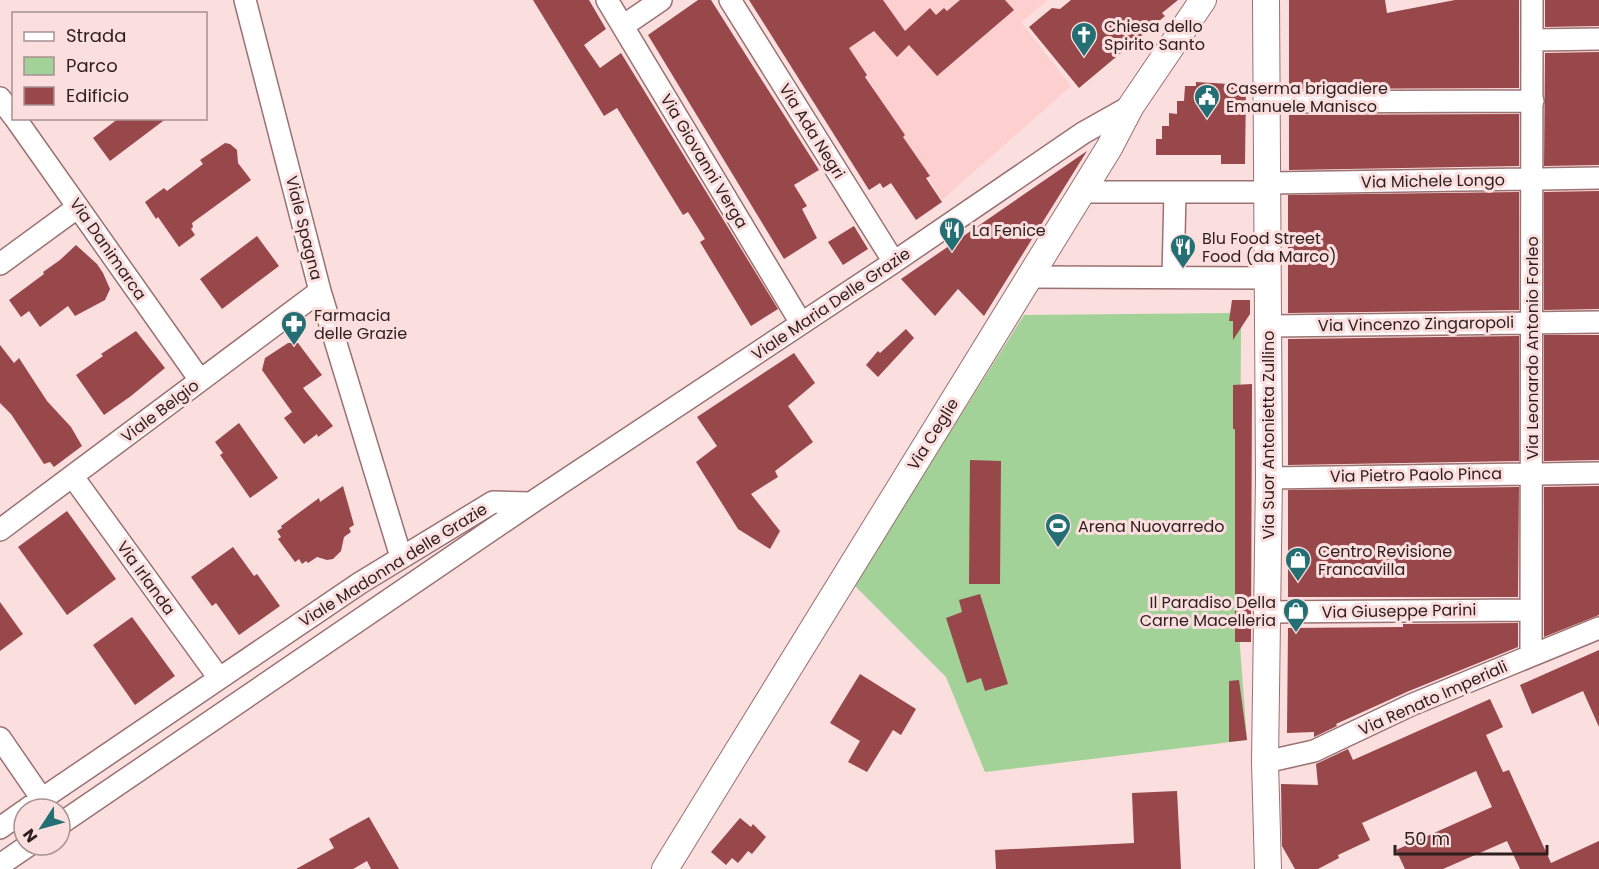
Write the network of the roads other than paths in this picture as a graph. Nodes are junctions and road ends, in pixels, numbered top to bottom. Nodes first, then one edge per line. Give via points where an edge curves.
1 (245, 0) edge
2 (607, 0) edge
3 (662, 0) edge
4 (730, 0) edge
5 (1203, 0) edge
6 (1266, 0) edge
7 (1532, 0) edge
8 (623, 26) junction
9 (1599, 39) edge
10 (1533, 40) junction
11 (0, 98) edge
12 (1533, 101) junction
13 (1267, 102) junction
14 (1131, 106) junction
15 (12, 115) edge
16 (15, 120) edge
17 (1599, 178) edge
18 (1533, 179) junction
19 (1267, 188) junction
20 (1080, 192) junction
21 (1175, 192) junction
22 (78, 207) junction
23 (894, 262) junction
24 (0, 264) edge
25 (1029, 277) junction
26 (1173, 278) junction
27 (1268, 278) junction
28 (320, 291) junction
29 (1531, 322) junction
30 (1599, 322) edge
31 (801, 323) junction
32 (1268, 326) junction
33 (200, 380) junction
34 (1532, 473) junction
35 (1599, 473) edge
36 (73, 477) junction
37 (1269, 478) junction
38 (531, 503) junction
39 (0, 530) edge
40 (401, 557) junction
41 (1531, 610) junction
42 (1267, 612) junction
43 (1599, 628) edge
44 (1531, 655) junction
45 (219, 678) junction
46 (0, 738) edge
47 (1265, 762) junction
48 (27, 797) edge
49 (44, 797) edge
50 (72, 816) edge
51 (665, 869) edge
52 (1268, 869) edge

1 - 28 street, Viale Spagna
2 - 8 street, Via Giovanni Verga
3 - 8 street
4 - 23 street, Via Ada Negri
5 - 14 main road, Via Ceglie
6 - 13 main road, Via Suor Antonietta Zullino
7 - 10 street, Via Leonardo Antonio Forleo
8 - 31 street, Via Giovanni Verga
9 - 10 street
10 - 12 street, Via Leonardo Antonio Forleo
11 - 15 street, Via Danimarca
12 - 13 street
12 - 18 street, Via Leonardo Antonio Forleo
13 - 19 main road, Via Suor Antonietta Zullino
14 - 20 main road, Via Ceglie
14 - 23 street, Viale Maria Delle Grazie via 1083,133
16 - 22 street, Via Danimarca
17 - 18 street, Via Michele Longo
18 - 19 street, Via Michele Longo
18 - 29 street, Via Leonardo Antonio Forleo
19 - 21 street, Via Michele Longo
19 - 27 main road, Via Suor Antonietta Zullino
20 - 21 street, Via Michele Longo
20 - 25 main road, Via Ceglie
21 - 26 street
22 - 24 street
22 - 33 street, Via Danimarca
23 - 31 street, Viale Maria Delle Grazie
25 - 26 street
25 - 51 main road, Via Ceglie
26 - 27 street
27 - 32 main road, Via Suor Antonietta Zullino
28 - 33 street, Viale Belgio
28 - 40 street, Viale Spagna
29 - 30 street, Via Vincenzo Zingaropoli
29 - 32 street, Via Vincenzo Zingaropoli
29 - 34 street, Via Leonardo Antonio Forleo
31 - 38 street, Viale Maria Delle Grazie
32 - 37 main road, Via Suor Antonietta Zullino
33 - 36 street, Viale Belgio
34 - 35 street, Via Pietro Paolo Pinca
34 - 37 street, Via Pietro Paolo Pinca
34 - 41 street, Via Leonardo Antonio Forleo
36 - 39 street, Viale Belgio
36 - 45 street, Via Irlanda
37 - 42 main road, Via Suor Antonietta Zullino
38 - 40 street, Viale Madonna delle Grazie via 492,502
38 - 50 street, Viale Madonna delle Grazie
40 - 45 street, Viale Madonna delle Grazie
41 - 42 street, Via Giuseppe Parini
41 - 44 street, Via Leonardo Antonio Forleo
42 - 47 main road, Via Suor Antonietta Zullino
43 - 44 street, Via Renato Imperiali
44 - 47 street, Via Renato Imperiali via 1314,751
45 - 49 street, Viale Madonna delle Grazie
46 - 48 street
47 - 52 main road, Via Suor Antonietta Zullino

